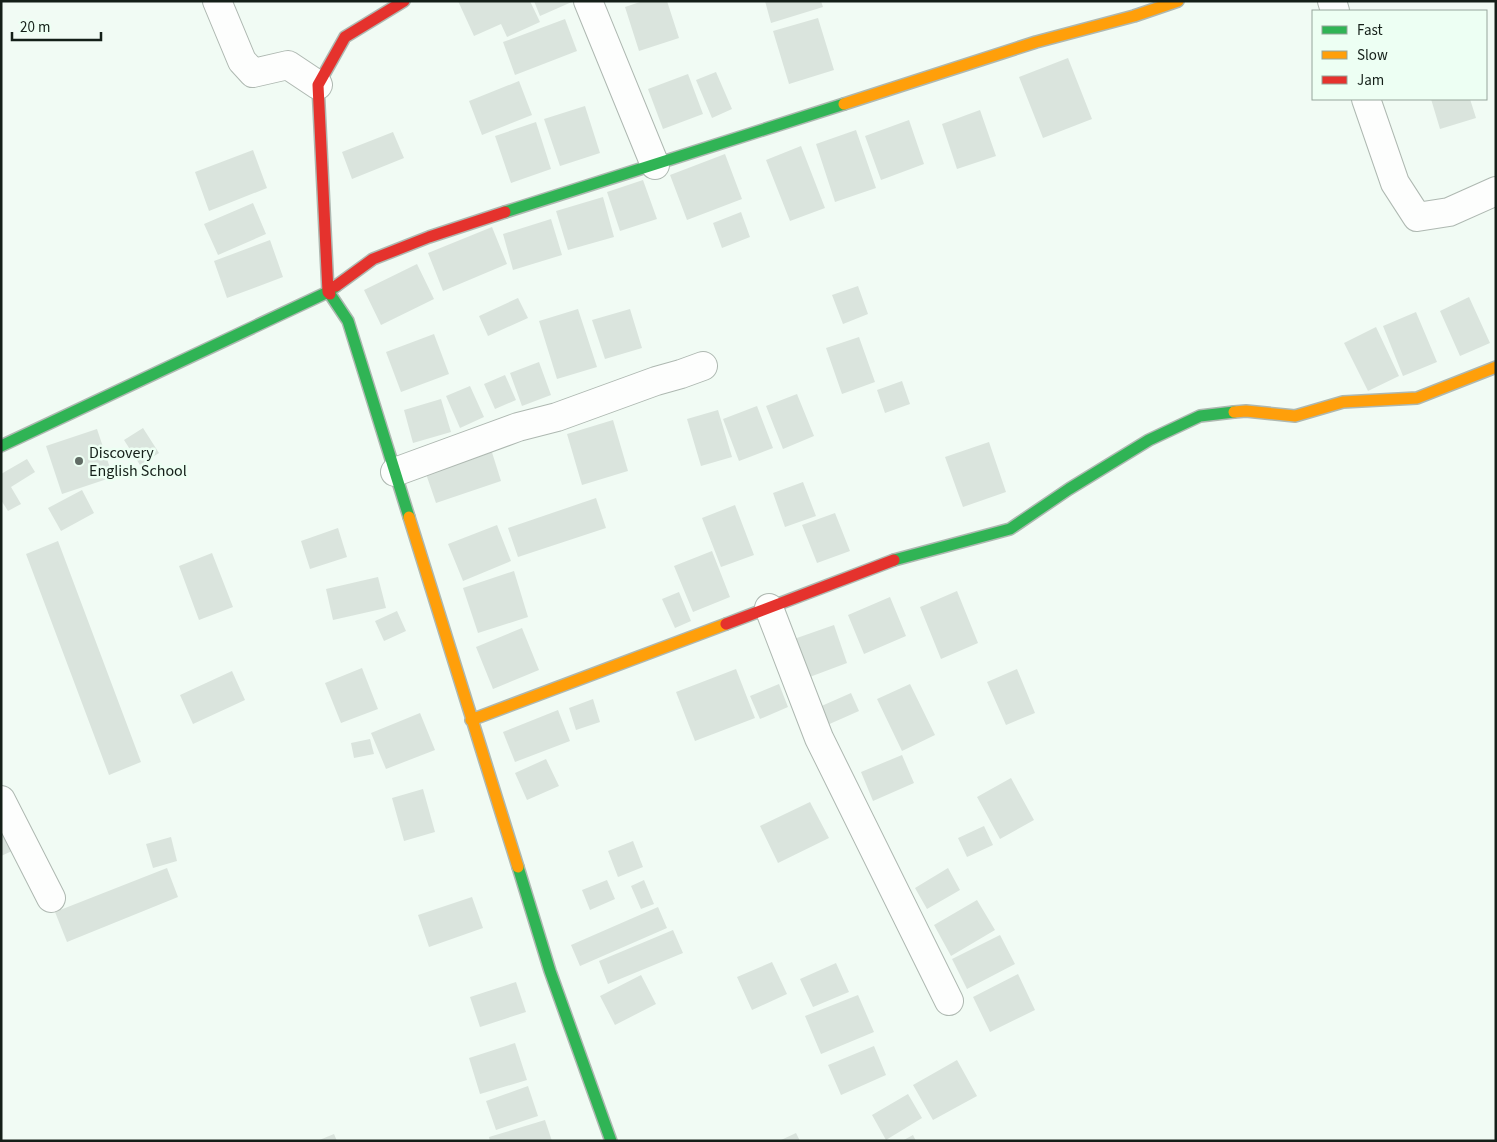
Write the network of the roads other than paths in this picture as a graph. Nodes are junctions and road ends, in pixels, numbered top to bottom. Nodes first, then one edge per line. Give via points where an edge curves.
1 (217, 1) edge
2 (588, 1) edge
3 (1178, 1) edge
4 (388, 6) edge
5 (318, 85) junction
6 (1366, 100) edge
7 (655, 165) junction
8 (1496, 191) edge
9 (328, 292) junction
10 (703, 366) dead end
11 (1496, 367) edge
12 (1, 446) edge
13 (394, 472) junction
14 (769, 608) junction
15 (471, 720) junction
16 (1, 800) edge
17 (51, 898) dead end
18 (949, 1001) dead end
19 (611, 1141) edge

1 - 5 street via 242,61 253,73 288,65
2 - 7 street
3 - 7 street via 1036,42
4 - 5 street via 346,37
5 - 9 street
6 - 8 street via 1395,183 1417,217 1449,212
7 - 9 street via 602,180 373,259
9 - 12 street
9 - 13 street via 348,321
10 - 13 street
11 - 14 street via 1418,398 1343,402 1295,416 1246,411 1200,416 1149,440 1010,528 883,563
13 - 15 street
14 - 15 street
14 - 18 street via 819,738
15 - 19 street via 550,971
16 - 17 street

